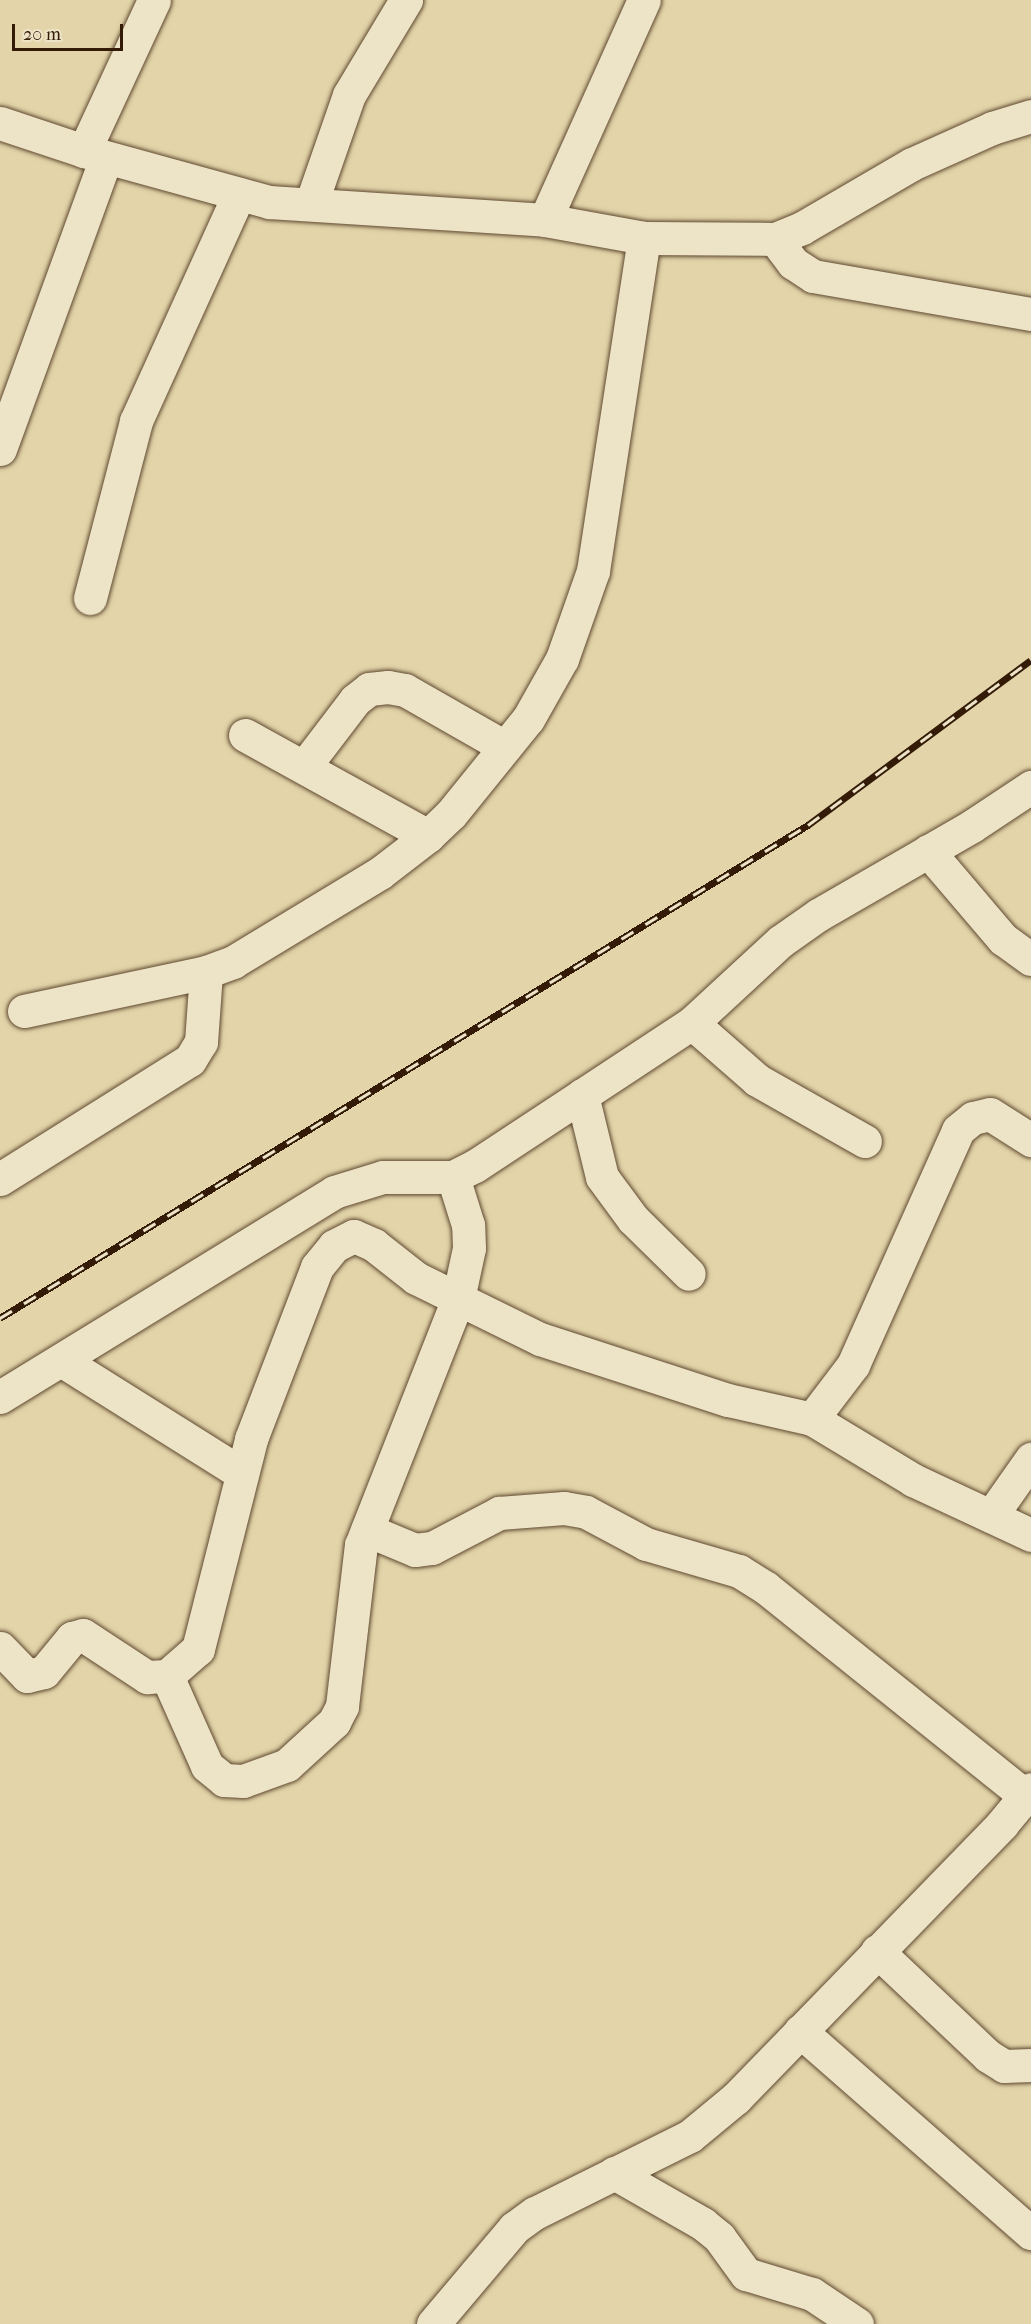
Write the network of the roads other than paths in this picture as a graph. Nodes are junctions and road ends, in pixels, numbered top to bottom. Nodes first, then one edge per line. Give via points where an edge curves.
1 (154, 0) edge
2 (406, 0) edge
3 (644, 0) edge
4 (1031, 116) edge
5 (0, 123) edge
6 (95, 154) junction
7 (240, 194) junction
8 (311, 204) junction
9 (545, 220) junction
10 (644, 237) junction
11 (775, 239) junction
12 (1031, 314) edge
13 (0, 449) edge
14 (90, 598) dead end
15 (246, 735) dead end
16 (505, 747) junction
17 (304, 767) junction
18 (1031, 787) edge
19 (428, 836) junction
20 (928, 852) junction
21 (1031, 959) edge
22 (206, 972) junction
23 (24, 1011) dead end
24 (692, 1023) junction
25 (582, 1095) junction
26 (1031, 1140) edge
27 (865, 1141) dead end
28 (453, 1177) junction
29 (0, 1179) edge
30 (689, 1274) dead end
31 (458, 1299) junction
32 (61, 1360) junction
33 (0, 1397) edge
34 (812, 1419) junction
35 (1031, 1459) edge
36 (241, 1473) junction
37 (991, 1516) junction
38 (367, 1530) junction
39 (1031, 1535) edge
40 (0, 1648) edge
41 (167, 1676) junction
42 (1029, 1793) edge
43 (877, 1951) junction
44 (800, 2031) junction
45 (1031, 2065) edge
46 (615, 2173) junction
47 (1031, 2233) edge
48 (433, 2324) edge
49 (857, 2324) edge

1 - 6 street
2 - 8 street via 349,95
3 - 9 street
4 - 11 street via 992,128 912,164 802,228
5 - 6 street
6 - 7 street
6 - 13 street
7 - 8 street via 269,202
7 - 14 street via 136,421
8 - 9 street
9 - 10 street
10 - 11 street
10 - 16 street via 586,596 556,670 528,719
11 - 12 street via 793,263 813,276
15 - 17 street
16 - 17 street via 405,690 388,687 369,689 355,700
16 - 19 street
17 - 19 street
18 - 20 street
19 - 22 street via 380,873 233,962
20 - 21 street via 1003,939
20 - 24 street via 818,915 781,941
22 - 23 street
22 - 29 street via 201,1042 190,1060
24 - 25 street
24 - 27 street via 765,1086
25 - 28 street
25 - 30 street via 602,1177 633,1219
26 - 34 street via 990,1114 974,1118 958,1130 853,1365
28 - 31 street via 468,1225 469,1248
28 - 32 street via 383,1177 334,1192
31 - 34 street via 564,1349 728,1400
31 - 36 street via 416,1278 374,1245 354,1236 334,1246 317,1267
31 - 38 street
32 - 33 street
32 - 36 street
34 - 37 street via 913,1480
35 - 37 street
36 - 41 street via 198,1648
37 - 39 street
38 - 41 street via 357,1572 342,1706 334,1722 287,1765 243,1781 224,1780 207,1766
38 - 42 street via 415,1550 432,1548 499,1513 564,1508 586,1512 646,1544 739,1571
40 - 41 street via 27,1676 44,1672 72,1638 83,1635 147,1677
42 - 43 street
43 - 44 street
43 - 45 street via 988,2056 1004,2066
44 - 46 street via 718,2115 690,2136
44 - 47 street
46 - 48 street via 514,2228
46 - 49 street via 703,2224 719,2237 746,2274 812,2294

